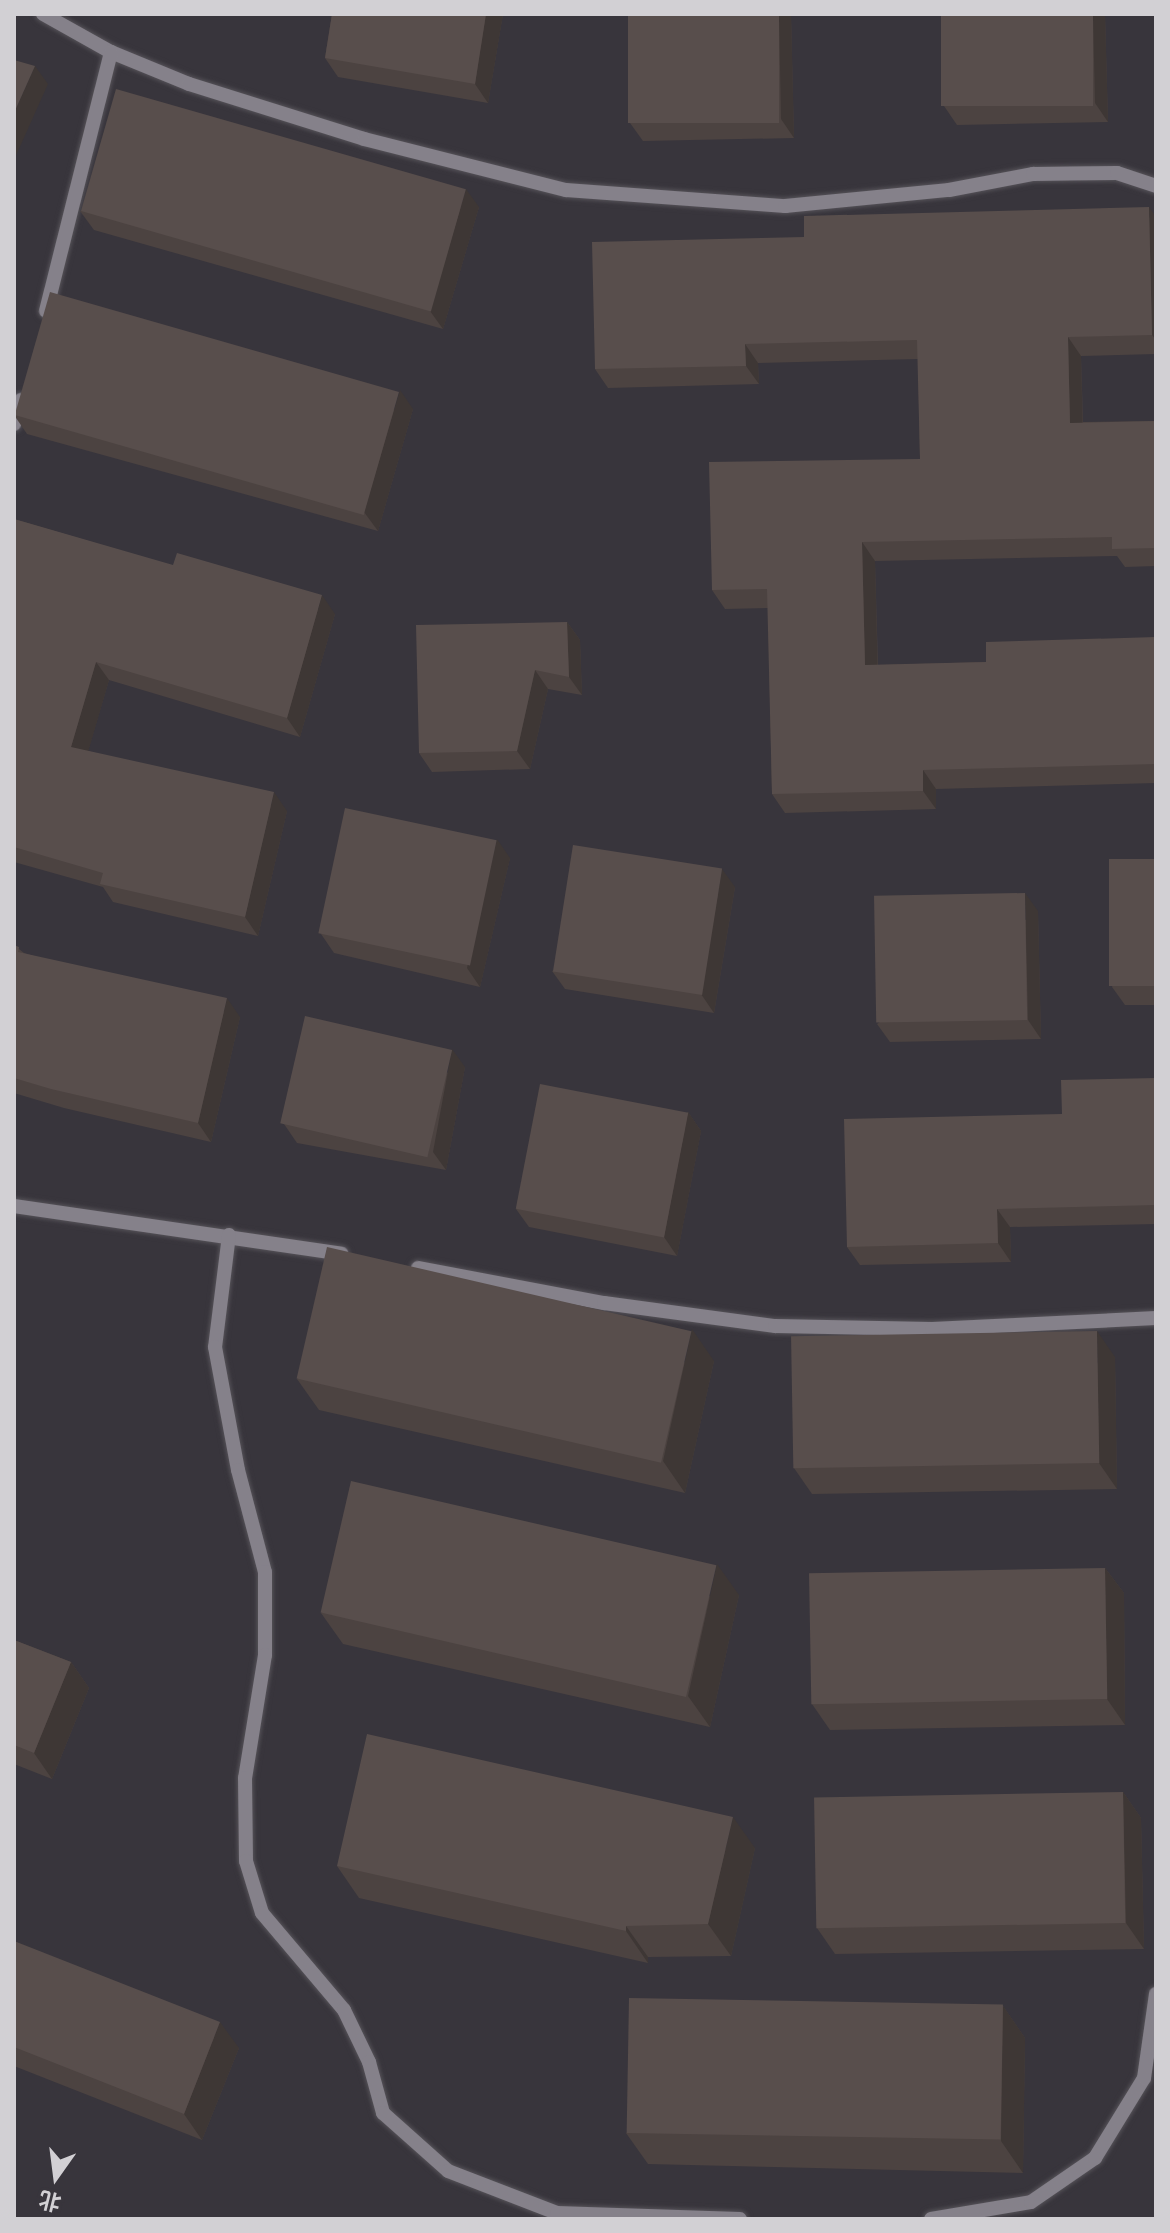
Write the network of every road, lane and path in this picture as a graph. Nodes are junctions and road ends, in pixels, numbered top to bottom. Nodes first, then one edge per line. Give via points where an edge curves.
1 (43, 14) edge
2 (111, 52) junction
3 (1156, 186) edge
4 (39, 334) edge
5 (27, 379) edge
6 (14, 424) edge
7 (14, 1206) edge
8 (229, 1235) junction
9 (354, 1256) edge
10 (401, 1265) edge
11 (1156, 1318) edge
12 (1156, 1994) edge
13 (740, 2219) edge
14 (931, 2219) edge

1 - 2 lane
2 - 3 lane via 189,84 364,139 566,190 785,206 949,190 1033,174 1117,173
2 - 4 lane
5 - 6 lane
7 - 8 lane
8 - 9 lane
8 - 13 lane via 215,1347 238,1470 265,1572 265,1655 245,1778 246,1861 262,1913 344,2010 369,2062 383,2113 448,2171 557,2213
10 - 11 lane via 604,1303 775,1326 932,1329
12 - 14 lane via 1144,2078 1095,2158 1031,2202

